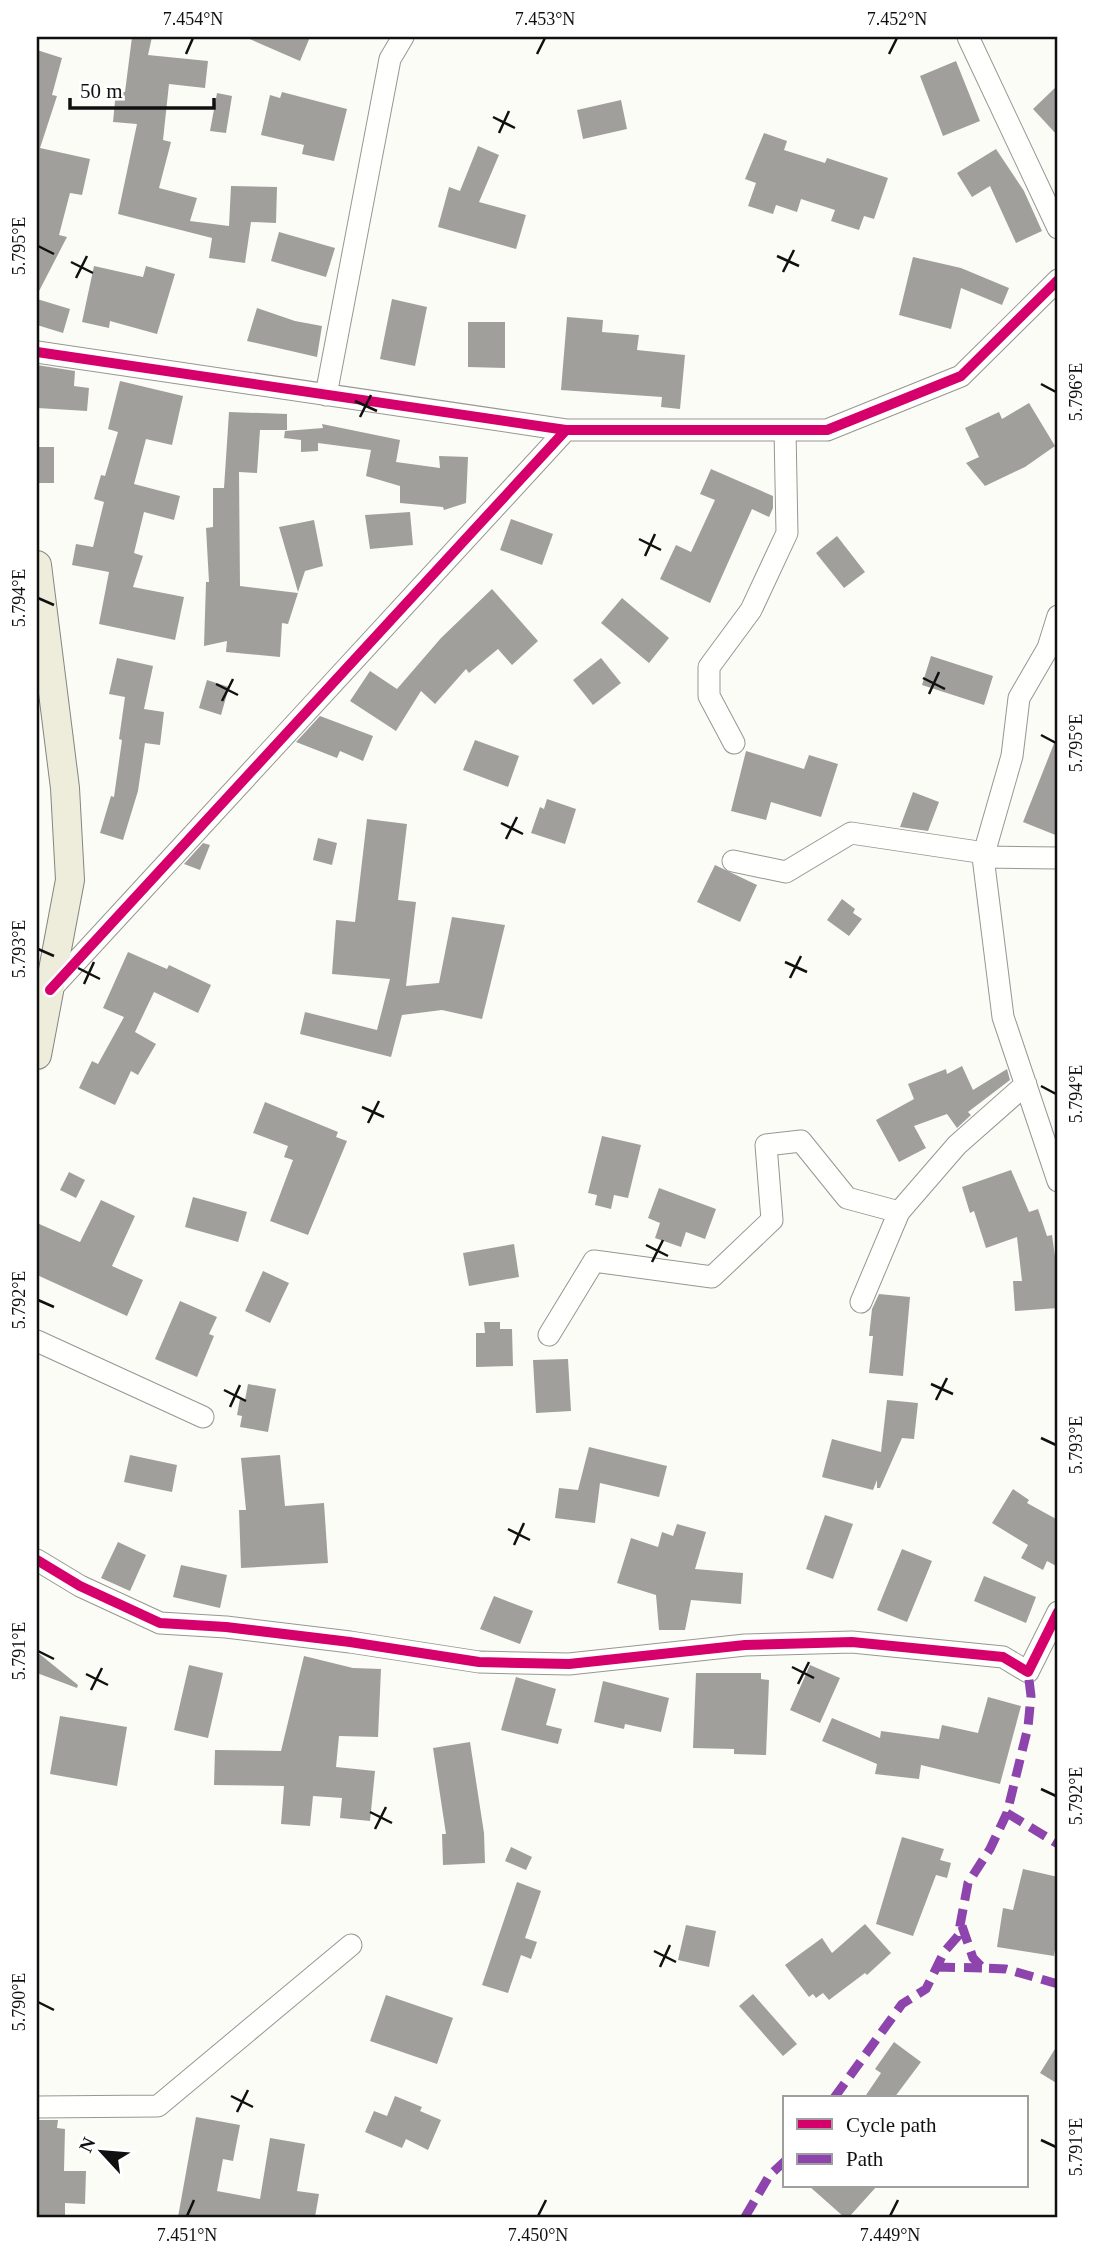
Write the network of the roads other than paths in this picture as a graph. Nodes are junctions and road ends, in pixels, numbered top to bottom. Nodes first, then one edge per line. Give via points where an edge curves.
1 (403, 37) edge
2 (968, 37) edge
3 (1058, 228) edge
4 (1058, 280) edge
5 (37, 352) edge
6 (327, 395) junction
7 (566, 430) junction
8 (785, 430) junction
9 (37, 565) edge
10 (1058, 616) edge
11 (734, 743) dead end
12 (984, 855) junction
13 (1058, 858) edge
14 (733, 861) dead end
15 (50, 990) junction
16 (37, 1055) edge
17 (1026, 1084) junction
18 (1058, 1181) edge
19 (899, 1212) junction
20 (862, 1302) dead end
21 (550, 1335) dead end
22 (37, 1341) edge
23 (203, 1417) dead end
24 (37, 1560) edge
25 (1058, 1612) edge
26 (351, 1945) dead end
27 (37, 2107) edge

1 - 6 street via 390,59
2 - 3 street
4 - 8 street via 961,376 827,430
5 - 6 street
6 - 7 street
7 - 8 street
7 - 15 street
8 - 11 street via 787,533 751,610 709,667 709,696
9 - 15 main road via 65,788 70,880
10 - 12 street via 1048,648 1019,698 1012,756
12 - 13 street
12 - 14 street via 851,833 786,872
12 - 17 street via 1003,1017
15 - 16 main road
17 - 18 street
17 - 19 street via 957,1145
19 - 20 street
19 - 21 street via 847,1198 800,1141 766,1145 772,1220 712,1277 594,1261
22 - 23 street
24 - 25 street via 80,1586 160,1623 337,1640 479,1662 569,1664 745,1645 852,1642 1003,1657 1028,1672
26 - 27 street via 158,2106

